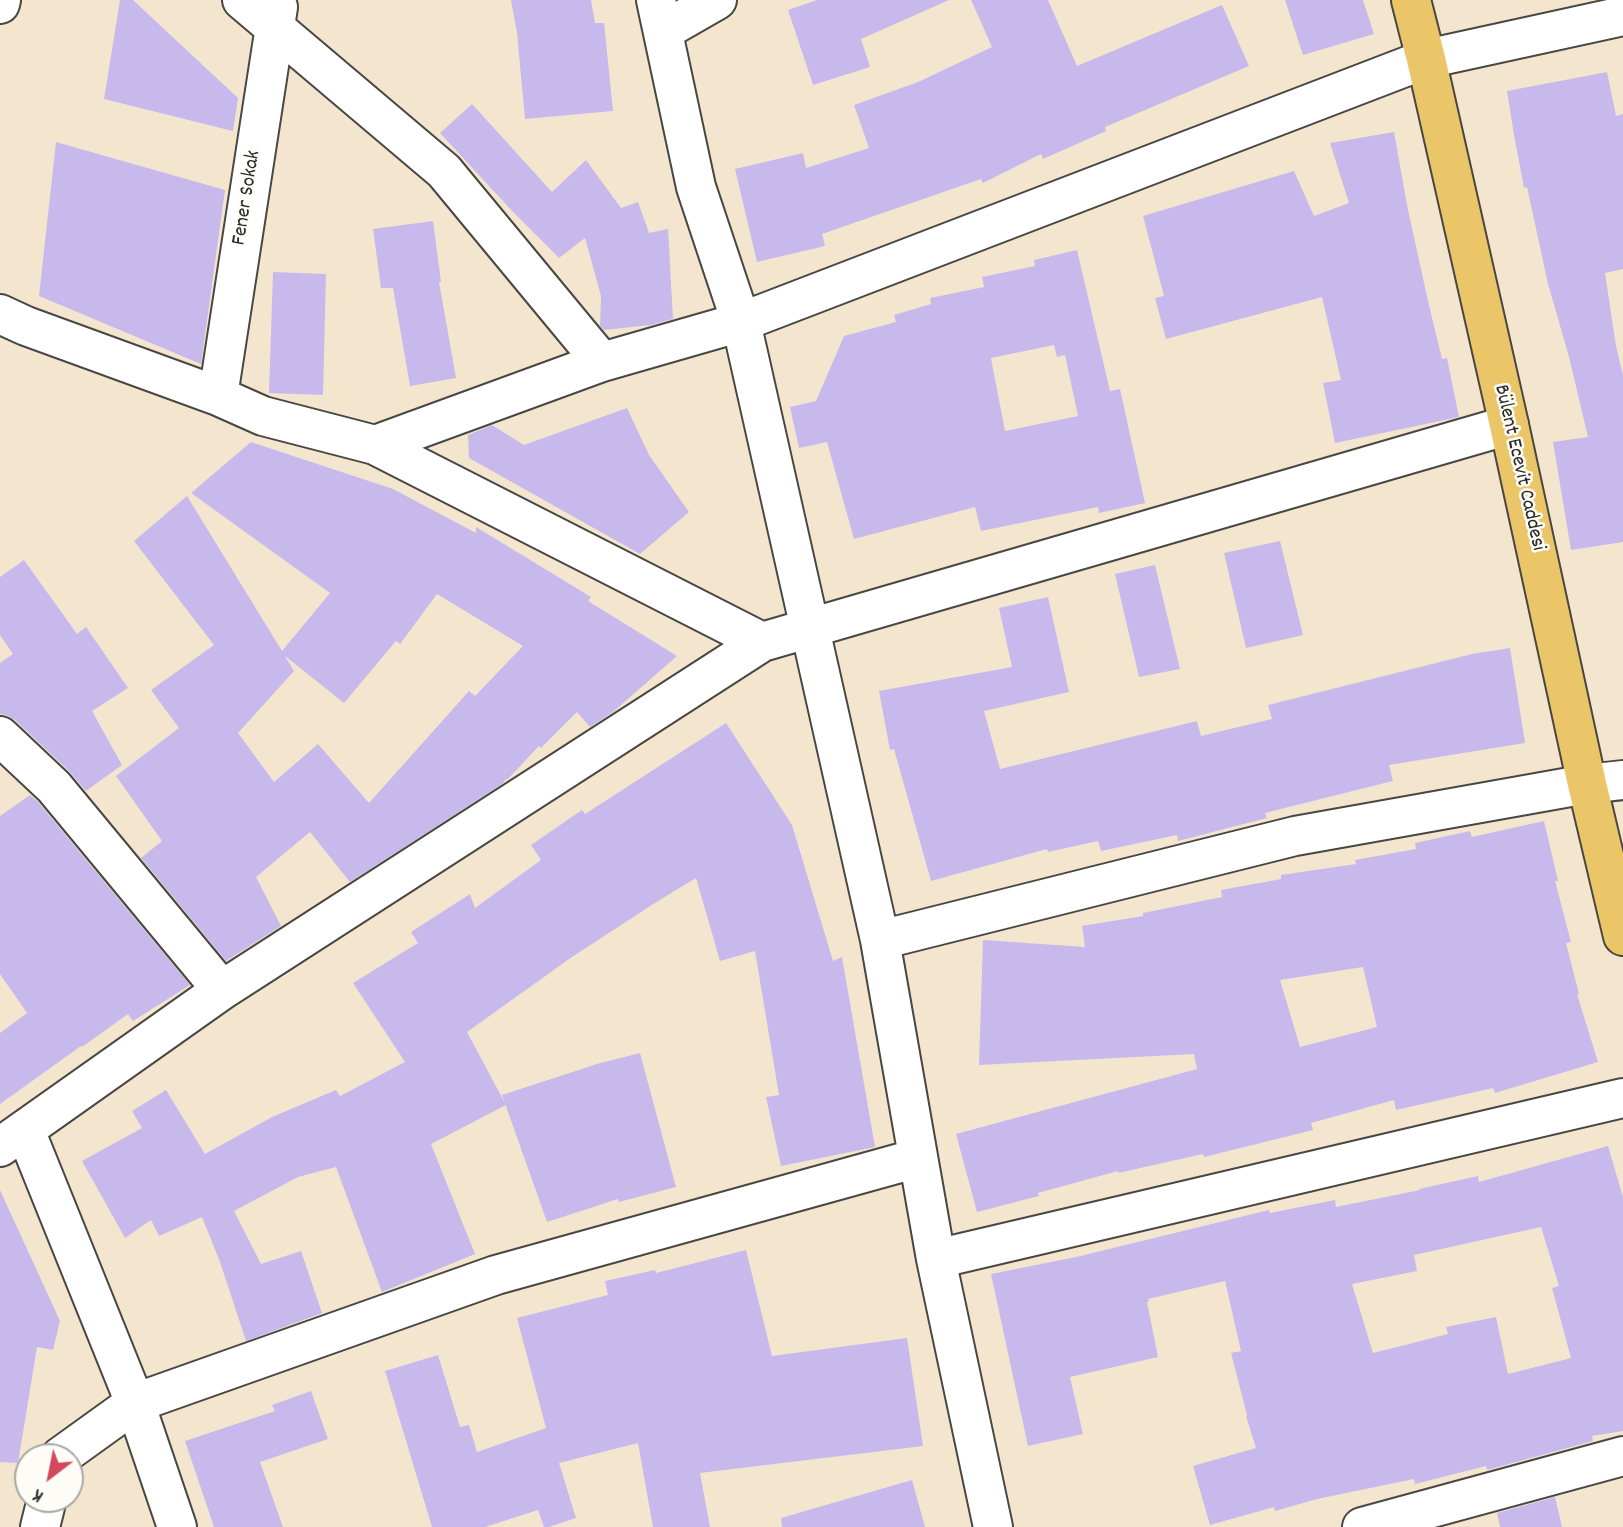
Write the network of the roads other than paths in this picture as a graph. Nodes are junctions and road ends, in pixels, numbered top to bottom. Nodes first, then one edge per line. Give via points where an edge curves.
1 (242, 0) edge
2 (717, 0) edge
3 (1411, 0) edge
4 (277, 14) edge
5 (659, 16) edge
6 (1623, 16) edge
7 (1426, 59) junction
8 (0, 314) edge
9 (741, 322) junction
10 (602, 362) junction
11 (218, 396) junction
12 (1509, 425) junction
13 (375, 444) junction
14 (811, 629) junction
15 (762, 642) junction
16 (0, 736) edge
17 (1605, 782) edge
18 (1623, 936) edge
19 (880, 940) junction
20 (222, 990) junction
21 (1623, 1098) edge
22 (12, 1139) edge
23 (918, 1158) junction
24 (936, 1259) junction
25 (135, 1403) junction
26 (79, 1443) edge
27 (1623, 1456) edge
28 (177, 1527) edge
29 (993, 1527) edge
30 (1362, 1527) edge

1 - 4 street
2 - 5 street
3 - 7 main road, Bülent Ecevit Caddesi
4 - 10 street via 444,171
4 - 11 street, Fener Sokak
5 - 9 street via 696,187
6 - 7 street
7 - 9 street
7 - 12 main road, Bülent Ecevit Caddesi
8 - 11 street
9 - 10 street
9 - 14 street
10 - 13 street
11 - 13 street via 263,416
12 - 14 street
12 - 17 main road, Bülent Ecevit Caddesi
13 - 15 street
14 - 15 street
14 - 19 street
15 - 20 street
16 - 20 street via 54,787
17 - 18 main road, Bülent Ecevit Caddesi
17 - 19 street via 1295,836
19 - 23 street
20 - 22 street
21 - 24 street
22 - 25 street
23 - 24 street
23 - 25 street via 496,1275
24 - 29 street
25 - 26 street
25 - 28 street
27 - 30 street

